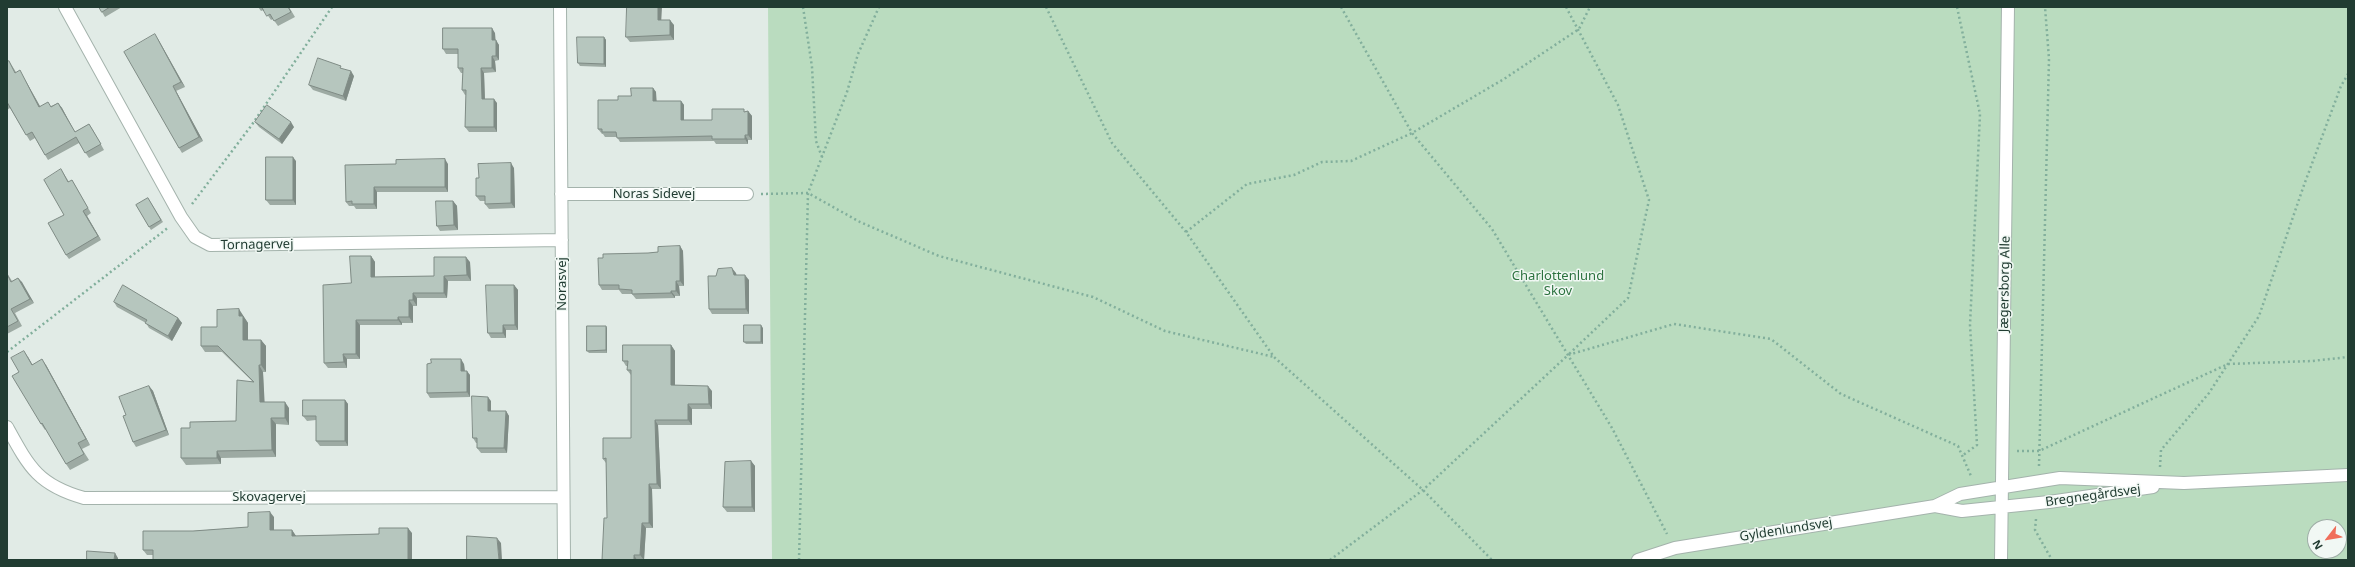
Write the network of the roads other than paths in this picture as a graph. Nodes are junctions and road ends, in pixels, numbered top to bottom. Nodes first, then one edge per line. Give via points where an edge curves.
1 (64, 7) edge
2 (560, 7) edge
3 (2008, 7) edge
4 (562, 194) junction
5 (747, 194) road end
6 (562, 240) junction
7 (7, 427) edge
8 (2348, 475) edge
9 (2184, 483) junction
10 (2002, 486) junction
11 (564, 497) junction
12 (1935, 506) junction
13 (2002, 507) junction
14 (564, 560) edge
15 (1638, 560) edge
16 (2002, 560) edge

1 - 6 street, Tornagervej via 181,217 195,237 210,245
2 - 4 street, Norasvej
3 - 10 street, Jægersborg Alle
4 - 5 street, Noras Sidevej
4 - 6 street, Norasvej
6 - 11 street, Norasvej
7 - 11 street, Skovagervej via 26,462 42,479 62,492 84,498
8 - 9 street, Bregnegårdsvej
9 - 10 street, Bregnegårdsvej via 2060,478
9 - 13 street, Bregnegårdsvej
10 - 12 street, Gyldenlundsvej via 1960,494
10 - 13 street, Jægersborg Alle
11 - 14 street, Norasvej
12 - 13 street, Gyldenlundsvej via 1962,511
12 - 15 street, Gyldenlundsvej via 1675,548
13 - 16 street, Jægersborg Alle

